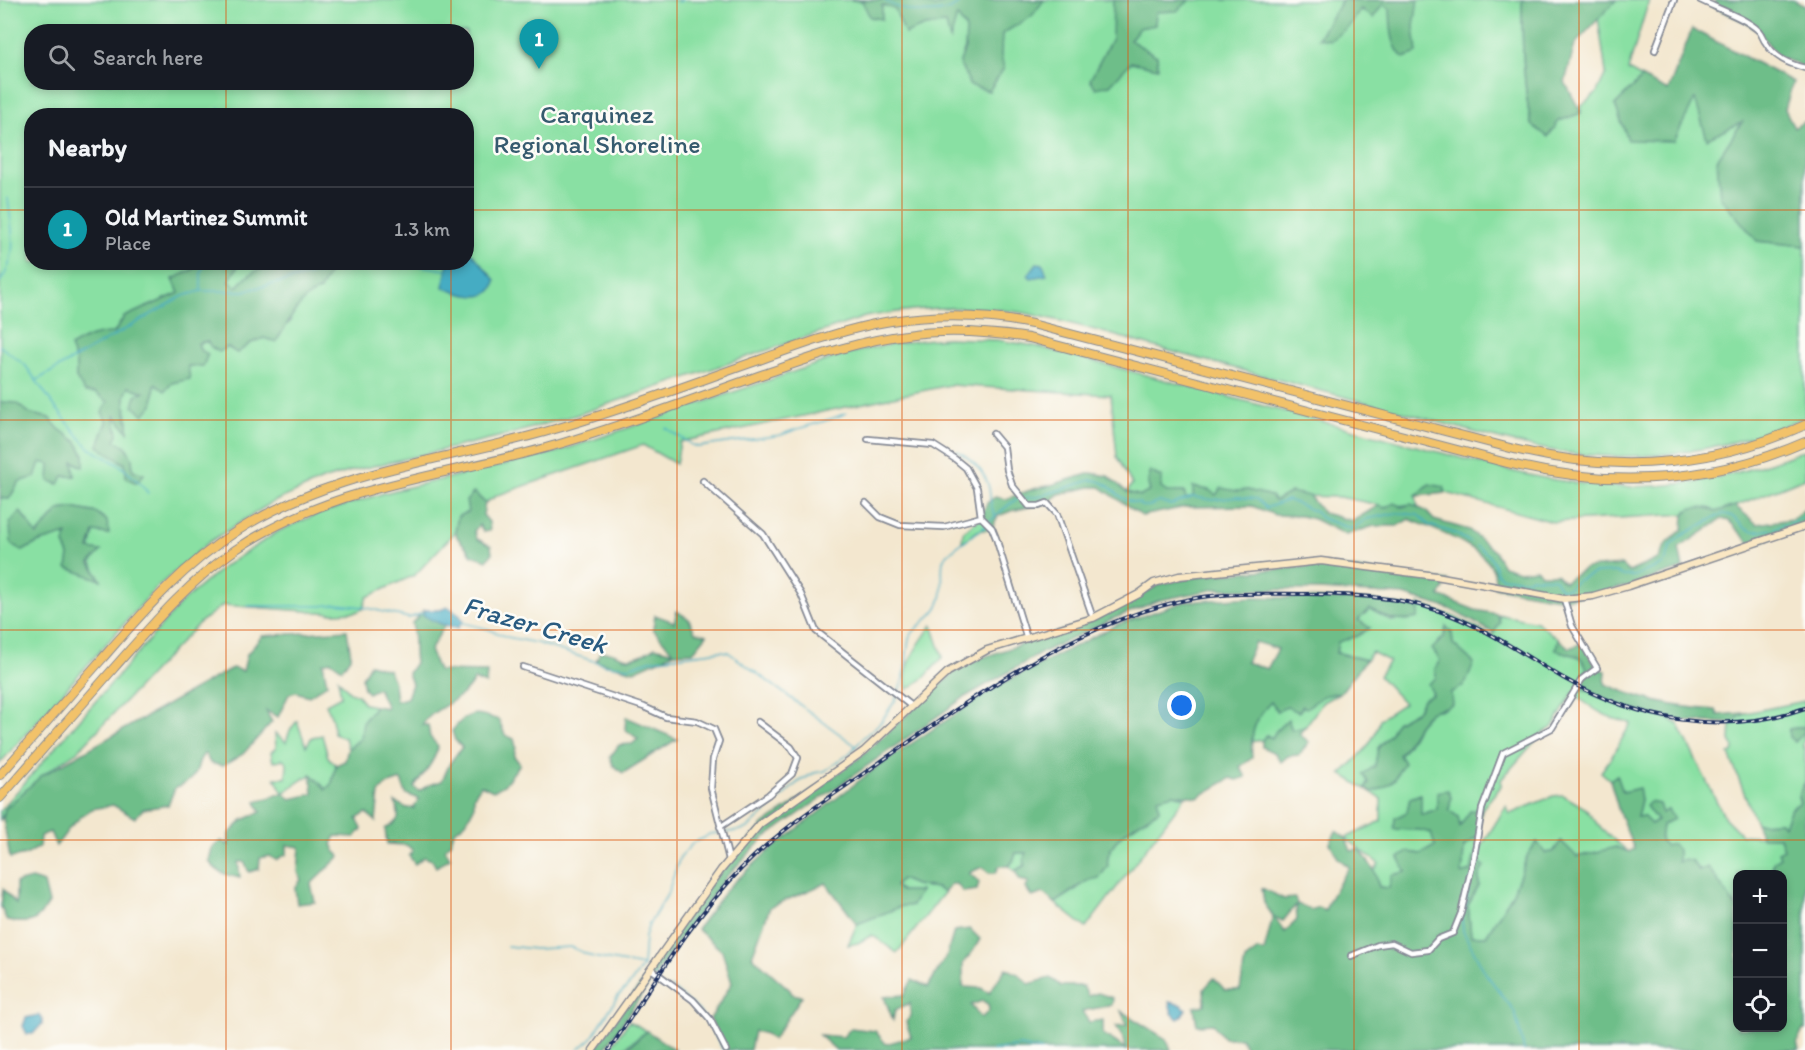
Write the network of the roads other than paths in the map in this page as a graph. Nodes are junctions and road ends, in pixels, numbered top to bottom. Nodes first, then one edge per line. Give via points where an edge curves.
1 (1674, 0) edge
2 (1700, 0) edge
3 (1655, 50) dead end
4 (1805, 68) edge
5 (1805, 425) edge
6 (993, 434) dead end
7 (868, 440) dead end
8 (1805, 442) edge
9 (703, 481) dead end
10 (866, 503) dead end
11 (981, 517) junction
12 (1805, 525) edge
13 (1564, 599) junction
14 (1093, 618) junction
15 (1027, 639) junction
16 (524, 667) dead end
17 (911, 706) junction
18 (758, 722) dead end
19 (0, 775) edge
20 (0, 798) edge
21 (720, 827) junction
22 (729, 861) junction
23 (1351, 956) dead end
24 (651, 969) junction
25 (593, 1050) edge
26 (726, 1050) edge

1 - 3 street
2 - 4 street via 1747,23 1759,31 1777,56
5 - 19 highway via 1754,445 1701,458 1632,464 1578,461 1514,449 1032,324 956,316 880,323 827,337 558,429 345,481 274,509 218,544 168,586
6 - 14 street via 1004,447 1007,470 1019,494 1029,506 1047,503 1057,514
7 - 11 street via 933,445 955,459 966,468 977,488
8 - 20 highway via 1747,464 1693,475 1627,480 1572,476 1497,461 1040,340 964,332 877,339 564,442 341,498 280,523 225,558 183,592
9 - 17 street via 763,534 801,594 816,631
10 - 11 street via 880,517 900,525 944,527
11 - 15 street via 992,528
12 - 13 street via 1628,586
13 - 14 street via 1321,561 1179,576 1154,583
13 - 23 street via 1572,626 1597,668 1582,679 1552,728 1503,753 1482,809 1461,913 1453,933 1438,939 1428,950 1411,952 1392,943
14 - 15 street
15 - 17 street via 987,650 948,672
16 - 21 street via 666,717 697,721 714,729 719,741 711,788
17 - 22 street via 864,751 760,824
18 - 21 street via 791,747 798,758 792,774
21 - 22 street
22 - 24 street
24 - 25 street
24 - 26 street via 693,1000 710,1019

